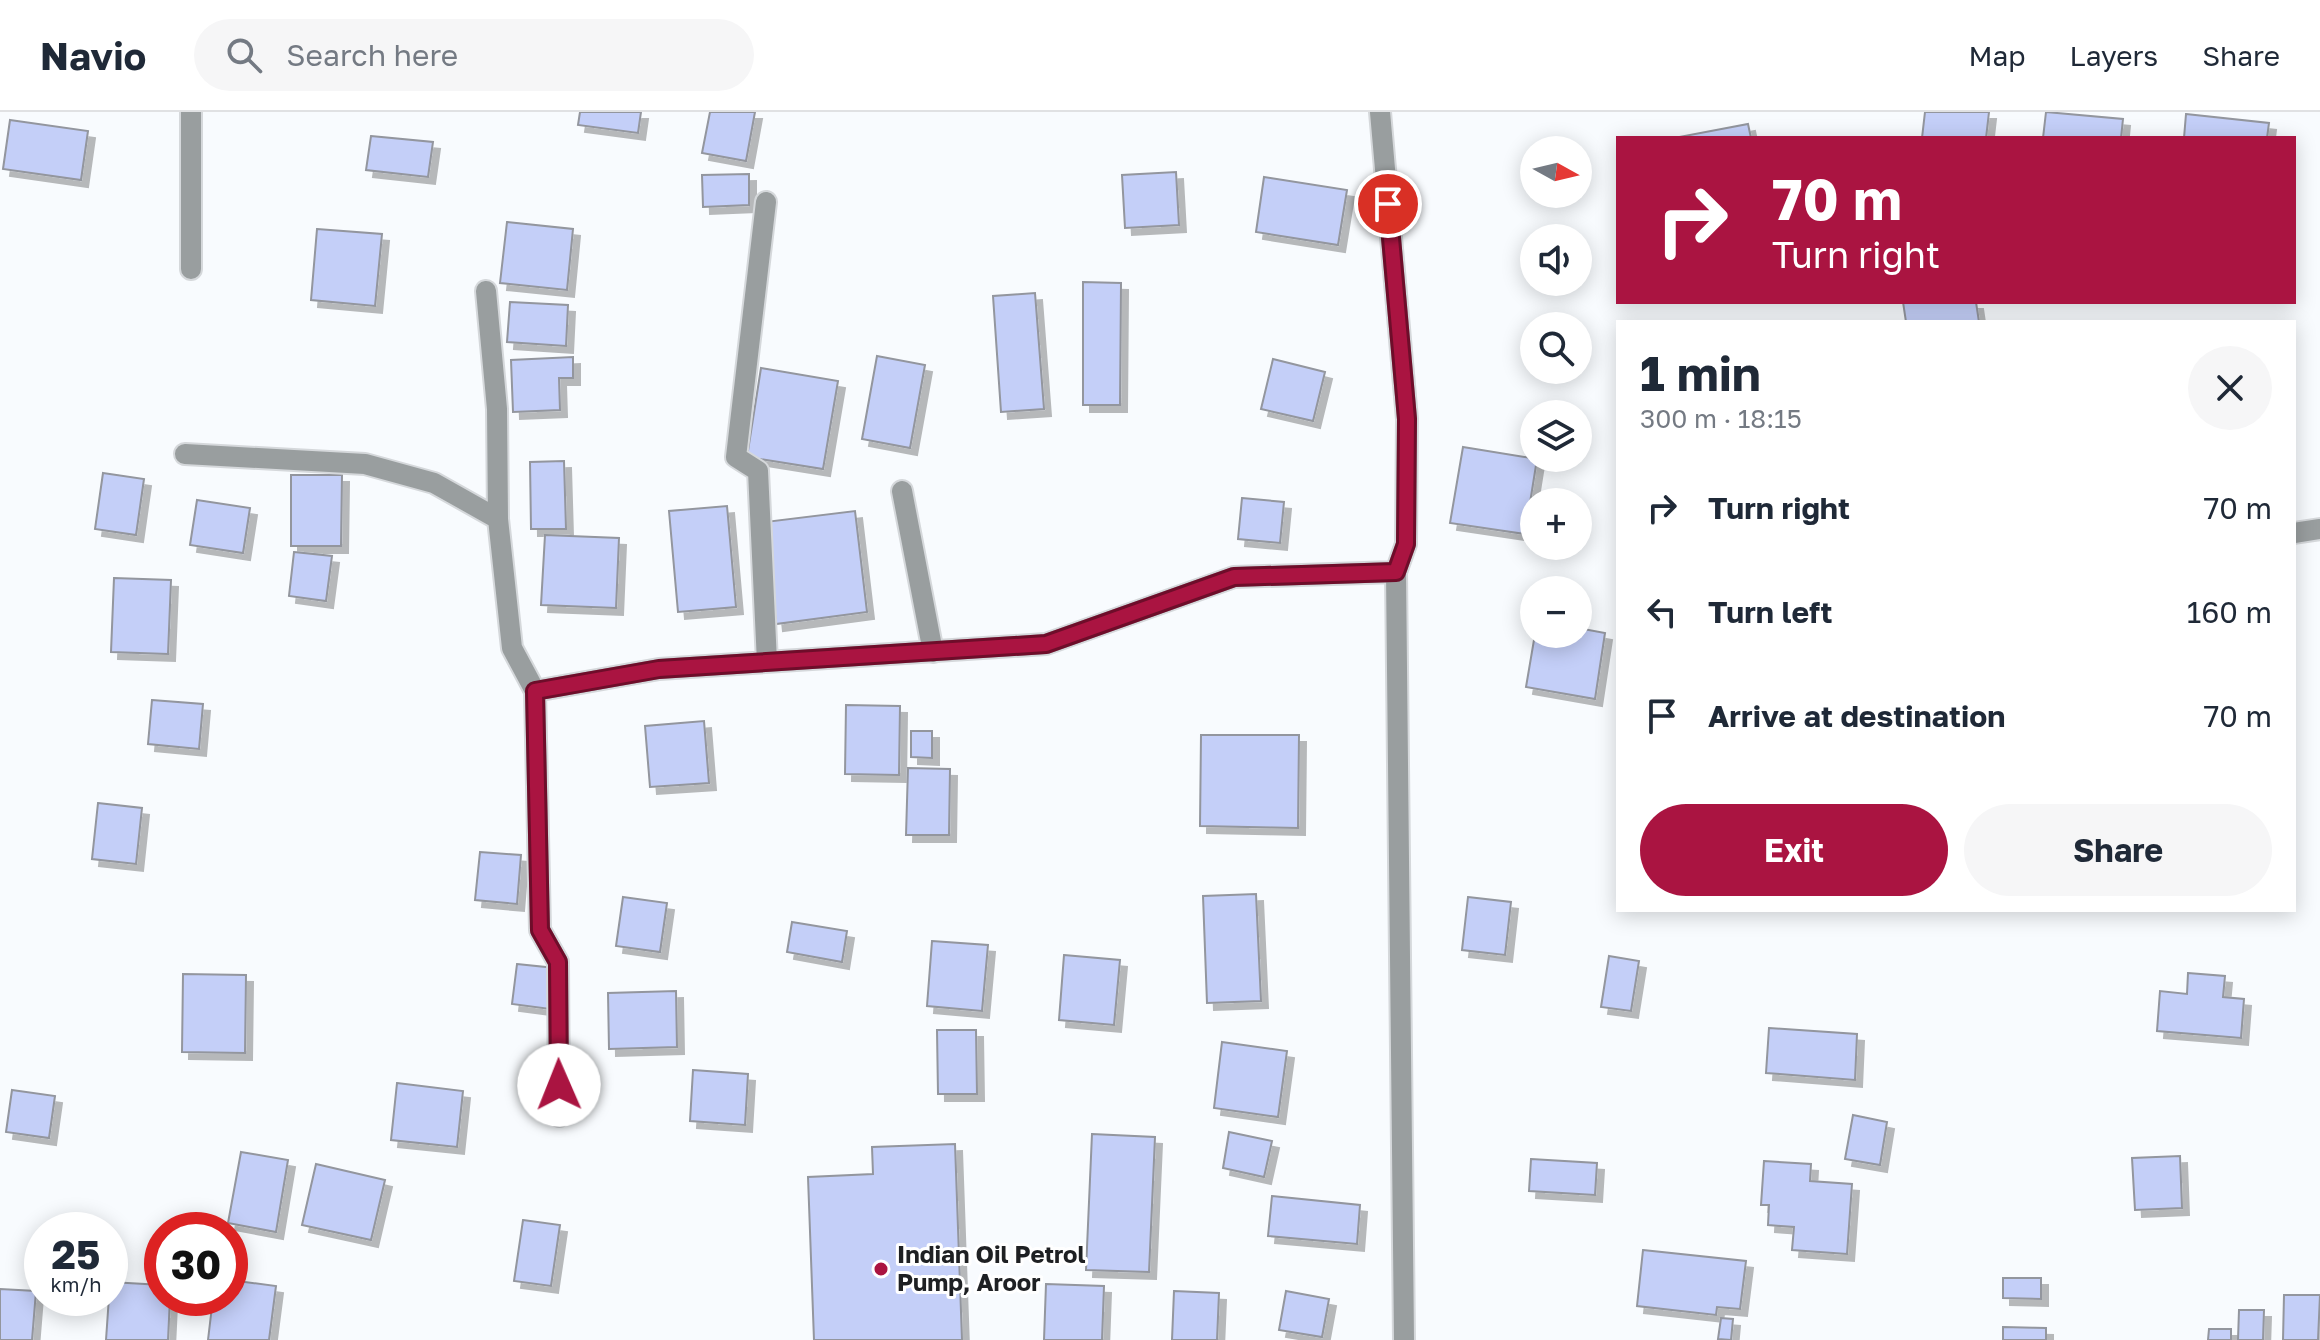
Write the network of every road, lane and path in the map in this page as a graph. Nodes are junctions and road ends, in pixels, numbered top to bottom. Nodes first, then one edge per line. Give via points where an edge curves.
1 (191, 112) edge
2 (1380, 112) edge
3 (766, 202) dead end
4 (191, 269) dead end
5 (486, 291) dead end
6 (185, 454) dead end
7 (902, 491) dead end
8 (498, 519) junction
9 (2320, 529) edge
10 (2296, 533) edge
11 (1396, 572) junction
12 (933, 652) junction
13 (767, 662) junction
14 (535, 691) junction
15 (559, 1116) dead end
16 (1404, 1340) edge

1 - 4 street
2 - 11 street via 1407,419 1406,544
3 - 13 street via 736,457 758,471
5 - 8 street via 497,409
6 - 8 street via 365,464 434,483
7 - 12 street
8 - 14 street via 512,648
9 - 10 street
11 - 12 street via 1234,577 1046,644
11 - 16 street
12 - 13 street
13 - 14 street via 659,669
14 - 15 street via 540,930 558,962

